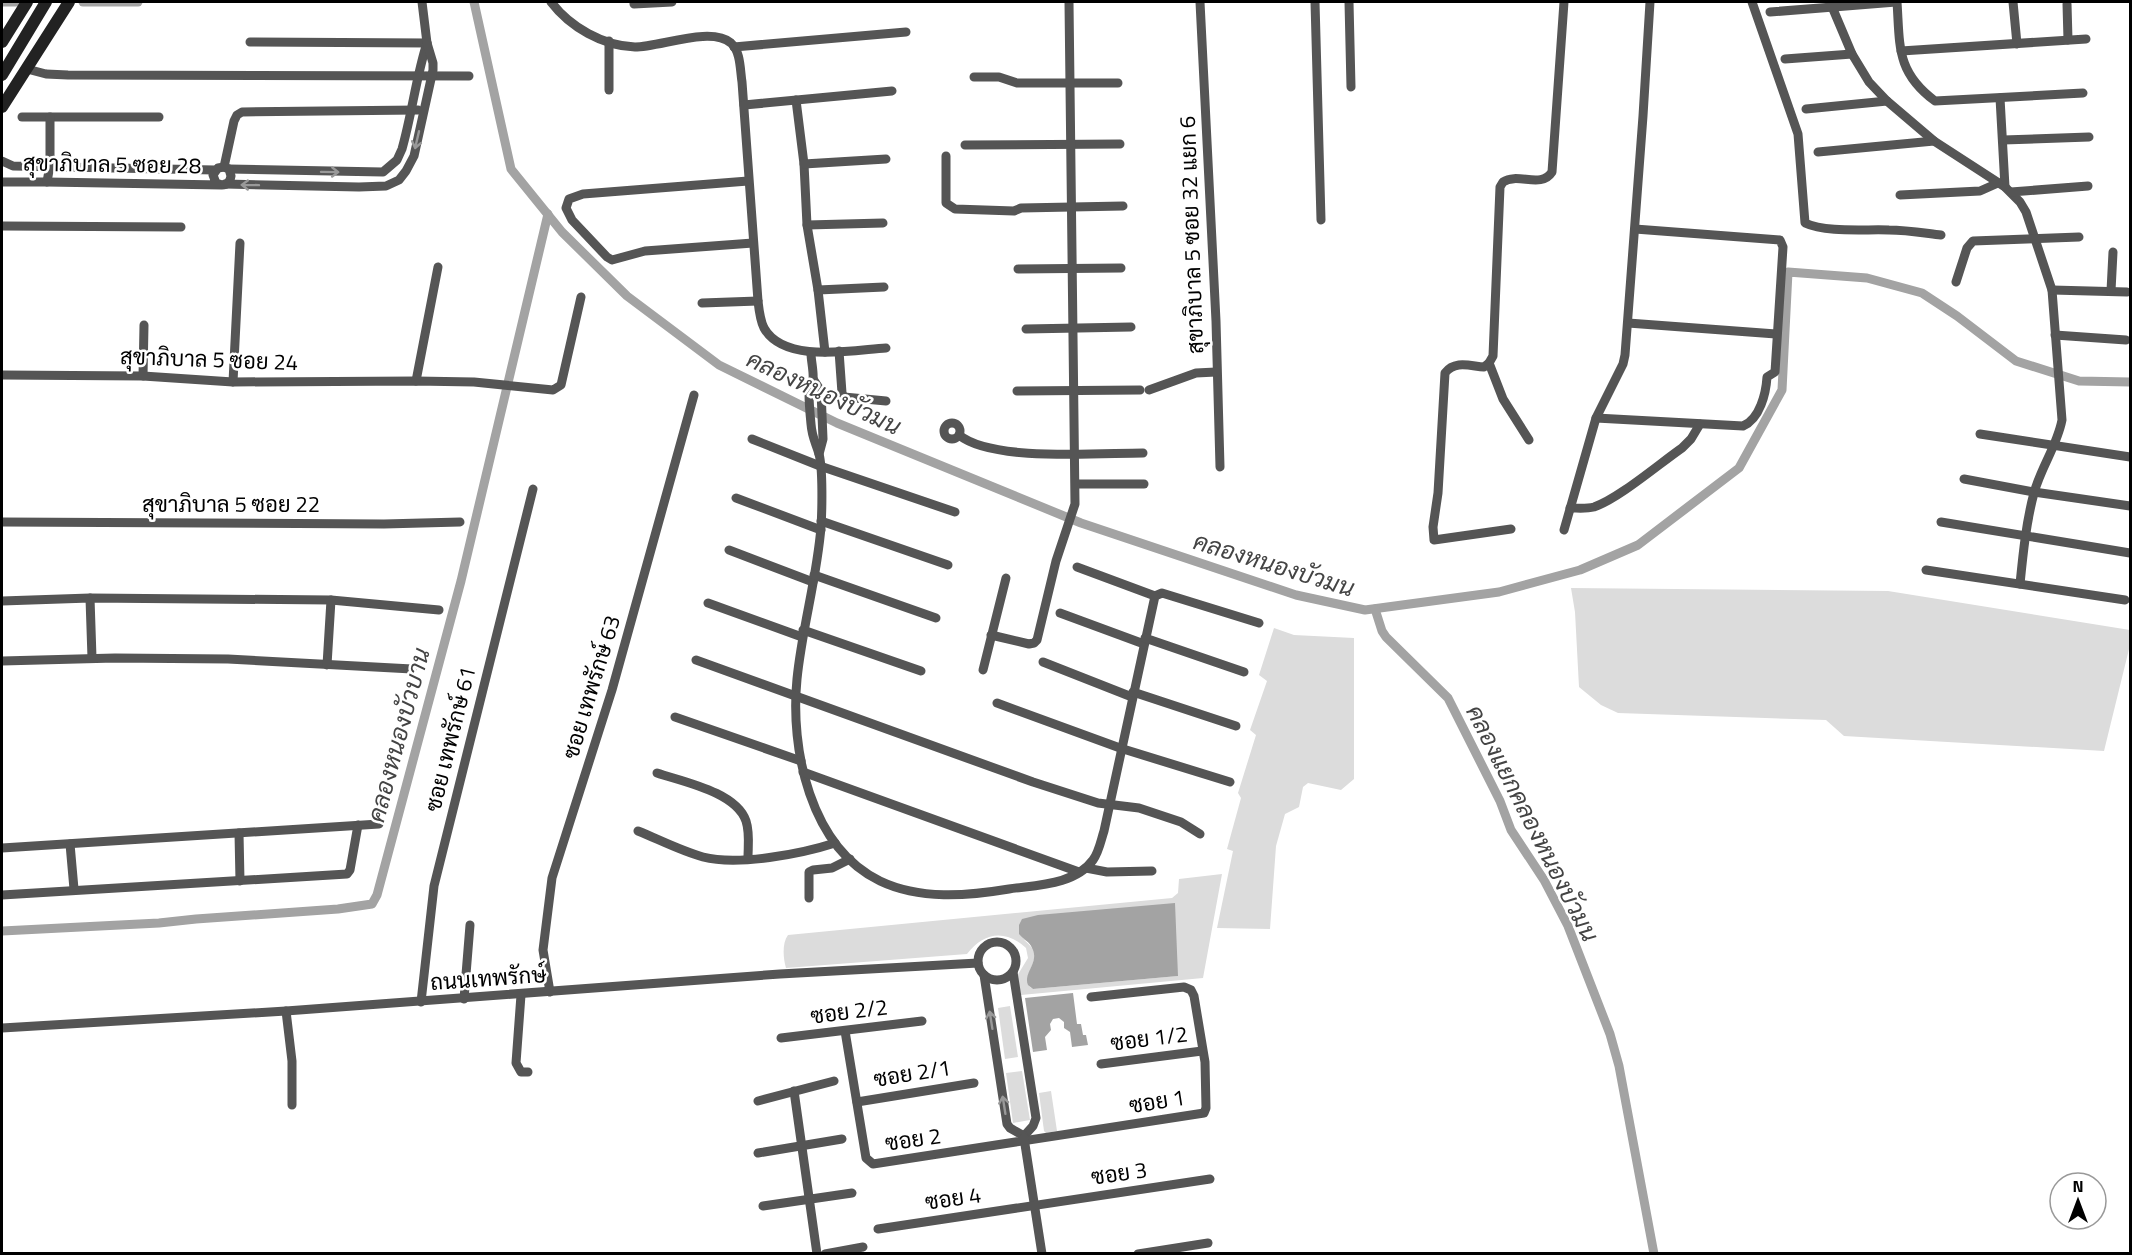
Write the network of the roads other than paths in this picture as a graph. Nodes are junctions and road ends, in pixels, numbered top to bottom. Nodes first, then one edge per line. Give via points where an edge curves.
1 (27, 2) edge
2 (46, 2) edge
3 (69, 2) edge
4 (422, 2) edge
5 (634, 2) edge
6 (672, 2) edge
7 (1069, 2) edge
8 (1200, 2) edge
9 (1315, 2) edge
10 (1349, 2) edge
11 (1564, 2) edge
12 (1650, 2) edge
13 (1752, 2) edge
14 (1897, 2) edge
15 (2013, 2) edge
16 (556, 3) edge
17 (1831, 4) edge
18 (2067, 4) dead end
19 (1770, 12) dead end
20 (906, 32) dead end
21 (2086, 39) dead end
22 (2068, 40) junction
23 (609, 41) junction
24 (2, 42) edge
25 (250, 42) dead end
26 (427, 43) junction
27 (2017, 44) junction
28 (734, 47) junction
29 (1900, 51) junction
30 (1852, 54) junction
31 (1785, 59) dead end
32 (420, 62) junction
33 (434, 63) junction
34 (27, 69) junction
35 (2, 75) edge
36 (419, 76) junction
37 (469, 76) dead end
38 (432, 77) junction
39 (974, 77) dead end
40 (1069, 83) junction
41 (1118, 83) dead end
42 (1350, 87) dead end
43 (609, 90) dead end
44 (892, 91) dead end
45 (2083, 93) dead end
46 (2000, 98) junction
47 (796, 100) junction
48 (1887, 101) junction
49 (744, 105) junction
50 (2, 106) edge
51 (412, 109) junction
52 (1806, 109) dead end
53 (424, 111) junction
54 (22, 117) dead end
55 (50, 117) junction
56 (159, 117) dead end
57 (2089, 136) dead end
58 (2003, 140) junction
59 (1934, 141) junction
60 (1120, 144) dead end
61 (965, 145) dead end
62 (1070, 145) junction
63 (1818, 152) dead end
64 (946, 156) dead end
65 (886, 159) dead end
66 (2, 161) edge
67 (804, 164) junction
68 (50, 165) junction
69 (223, 168) junction
70 (358, 172) junction
71 (2, 182) edge
72 (47, 182) junction
73 (748, 182) junction
74 (223, 185) junction
75 (2088, 186) dead end
76 (359, 187) junction
77 (2004, 187) junction
78 (1900, 195) dead end
79 (1123, 206) dead end
80 (1071, 207) junction
81 (1321, 220) dead end
82 (883, 223) dead end
83 (807, 225) junction
84 (2, 226) edge
85 (181, 227) dead end
86 (1635, 229) junction
87 (1941, 235) dead end
88 (2079, 237) dead end
89 (2035, 239) junction
90 (240, 243) dead end
91 (753, 243) junction
92 (2113, 252) dead end
93 (438, 267) dead end
94 (1072, 268) junction
95 (1121, 268) dead end
96 (1018, 269) dead end
97 (1956, 282) dead end
98 (884, 287) dead end
99 (818, 290) junction
100 (2052, 290) junction
101 (2111, 291) junction
102 (2127, 292) dead end
103 (581, 297) dead end
104 (758, 301) junction
105 (702, 303) dead end
106 (1628, 323) junction
107 (144, 325) dead end
108 (1131, 327) dead end
109 (1073, 328) junction
110 (1026, 329) dead end
111 (1776, 334) junction
112 (2055, 335) junction
113 (2126, 340) dead end
114 (886, 348) dead end
115 (838, 351) junction
116 (825, 352) junction
117 (811, 353) junction
118 (1489, 363) junction
119 (1216, 372) junction
120 (2, 375) edge
121 (142, 376) junction
122 (813, 379) junction
123 (416, 381) junction
124 (233, 382) junction
125 (1017, 391) dead end
126 (1074, 391) junction
127 (694, 395) dead end
128 (886, 401) dead end
129 (1596, 418) junction
130 (1700, 424) junction
131 (1980, 434) dead end
132 (959, 435) dead end
133 (752, 439) dead end
134 (1529, 440) dead end
135 (2054, 445) junction
136 (1075, 453) junction
137 (1143, 453) dead end
138 (819, 454) junction
139 (2130, 457) edge
140 (820, 466) junction
141 (1220, 466) dead end
142 (1964, 478) dead end
143 (1076, 484) junction
144 (1144, 484) dead end
145 (533, 489) dead end
146 (2034, 492) junction
147 (736, 498) dead end
148 (2130, 506) edge
149 (1570, 508) junction
150 (955, 512) dead end
151 (2, 522) edge
152 (460, 522) dead end
153 (1941, 522) dead end
154 (821, 525) junction
155 (1512, 529) dead end
156 (1564, 530) dead end
157 (2025, 536) junction
158 (729, 550) dead end
159 (2130, 553) edge
160 (948, 565) dead end
161 (1077, 567) dead end
162 (1926, 570) dead end
163 (1006, 578) dead end
164 (813, 579) junction
165 (2020, 584) junction
166 (1155, 596) junction
167 (90, 598) junction
168 (331, 600) junction
169 (2125, 600) dead end
170 (2, 601) edge
171 (708, 603) dead end
172 (438, 610) dead end
173 (1060, 613) dead end
174 (936, 618) dead end
175 (1259, 623) dead end
176 (803, 634) junction
177 (991, 634) junction
178 (1144, 641) junction
179 (92, 658) junction
180 (696, 660) dead end
181 (2, 661) edge
182 (1043, 662) dead end
183 (327, 664) junction
184 (412, 669) dead end
185 (983, 670) dead end
186 (921, 672) dead end
187 (1244, 672) dead end
188 (1132, 694) junction
189 (796, 695) junction
190 (997, 703) dead end
191 (675, 717) dead end
192 (1236, 726) dead end
193 (1120, 748) junction
194 (801, 761) junction
195 (803, 772) junction
196 (657, 773) dead end
197 (1230, 782) dead end
198 (1109, 803) junction
199 (379, 824) dead end
200 (358, 825) junction
201 (638, 831) dead end
202 (239, 833) junction
203 (1200, 834) dead end
204 (835, 843) junction
205 (70, 844) junction
206 (2, 848) edge
207 (748, 858) junction
208 (850, 859) junction
209 (1082, 870) junction
210 (1152, 871) dead end
211 (240, 881) junction
212 (74, 889) junction
213 (2, 895) edge
214 (809, 898) dead end
215 (470, 925) dead end
216 (978, 963) junction
217 (1013, 972) junction
218 (984, 975) junction
219 (550, 992) junction
220 (521, 995) junction
221 (1091, 997) dead end
222 (464, 999) junction
223 (421, 1002) junction
224 (286, 1011) junction
225 (922, 1022) dead end
226 (2, 1028) edge
227 (845, 1031) junction
228 (781, 1038) dead end
229 (1202, 1051) junction
230 (1101, 1064) dead end
231 (528, 1072) dead end
232 (834, 1081) dead end
233 (974, 1083) dead end
234 (794, 1091) junction
235 (758, 1101) dead end
236 (857, 1102) junction
237 (292, 1105) dead end
238 (842, 1139) dead end
239 (1024, 1139) junction
240 (801, 1146) junction
241 (758, 1152) dead end
242 (1210, 1179) dead end
243 (852, 1192) dead end
244 (809, 1199) junction
245 (1035, 1205) junction
246 (763, 1206) dead end
247 (878, 1229) dead end
248 (1208, 1242) dead end
249 (863, 1247) dead end
250 (817, 1254) edge
251 (825, 1254) edge
252 (1042, 1254) edge
253 (1138, 1254) edge

1 - 24 main road
2 - 35 main road
3 - 34 main road
4 - 26 street
5 - 6 street
7 - 40 street
8 - 119 street, สุขาภิบาล 5 ซอย 32 แยก 6
9 - 81 street
10 - 42 street
11 - 118 street via 1552,172 1547,179 1540,180 1508,178 1500,187 1494,346
12 - 86 street
13 - 87 street via 1798,134 1805,223
14 - 17 street
14 - 29 street
15 - 27 street
16 - 23 street via 584,32
17 - 19 street
17 - 30 street
18 - 22 street
20 - 28 street
21 - 22 street
22 - 27 street
23 - 28 street via 635,47 710,36 722,38
23 - 43 street
25 - 26 street
26 - 32 street, สุขาภิบาล 5 ซอย 28
26 - 33 street
27 - 29 street
28 - 49 street
29 - 46 street via 1911,78 1935,101
30 - 31 street
30 - 48 street via 1869,82
32 - 33 street
32 - 36 street, สุขาภิบาล 5 ซอย 28
33 - 38 street, สุขาภิบาล 5 ซอย 28
34 - 36 street via 69,75
34 - 50 main road
36 - 38 street
36 - 51 street, สุขาภิบาล 5 ซอย 28
37 - 38 street
38 - 53 street, สุขาภิบาล 5 ซอย 28
39 - 40 street via 999,77 1017,83
40 - 41 street
40 - 62 street
44 - 47 street
45 - 46 street
46 - 58 street
47 - 49 street
47 - 67 street
48 - 52 street
48 - 59 street
49 - 73 street
51 - 53 street
51 - 69 street via 242,112 234,121
51 - 70 street, สุขาภิบาล 5 ซอย 28 via 397,160 383,172
53 -> 76 street, สุขาภิบาล 5 ซอย 28 via 414,156 399,180 386,186
54 - 55 street
55 - 56 street
55 - 68 street
57 - 58 street
58 - 77 street
59 - 63 street
59 - 77 street
60 - 62 street
61 - 62 street
62 - 80 street
64 - 80 street via 946,203 955,209 1014,211
65 - 67 street
66 - 68 street, สุขาภิบาล 5 ซอย 28 via 14,166
67 - 83 street
68 - 69 street, สุขาภิบาล 5 ซอย 28
68 - 72 street
69 -> 70 street, สุขาภิบาล 5 ซอย 28
69 - 74 street via 231,178
69 - 74 street via 213,178
70 - 76 street
71 - 72 street, สุขาภิบาล 5 ซอย 28
72 - 74 street, สุขาภิบาล 5 ซอย 28
73 - 91 street
73 - 91 street via 583,194 569,199 566,208 572,220 612,260 645,251
76 -> 74 street, สุขาภิบาล 5 ซอย 28
75 - 77 street
77 - 78 street
77 - 89 street via 2026,212
79 - 80 street
80 - 94 street
82 - 83 street
83 - 99 street
84 - 85 street
86 - 106 street
86 - 111 street via 1780,240 1783,247
88 - 89 street
89 - 97 street via 1973,241
89 - 100 street
90 - 124 street
91 - 104 street
92 - 101 street
93 - 123 street
94 - 95 street
94 - 96 street
94 - 109 street
98 - 99 street
99 - 116 street
100 - 101 street
100 - 112 street
101 - 102 street
103 - 123 street, สุขาภิบาล 5 ซอย 24 via 561,385 553,390
104 - 105 street
104 - 117 street via 769,335 789,348
106 - 111 street
106 - 129 street via 1623,364
107 - 121 street
108 - 109 street
109 - 110 street
109 - 126 street
111 - 130 street via 1774,372 1767,377 1766,391 1750,423
112 - 113 street
112 - 135 street via 2062,420
114 - 115 street
115 - 116 street
115 - 128 street via 844,397
116 - 117 street
117 - 122 street
118 - 134 street via 1503,399
118 - 155 street via 1485,367 1458,364 1445,373 1433,534 1434,540
119 - 126 street via 1196,373 1144,390
119 - 141 street, สุขาภิบาล 5 ซอย 32 แยก 6
120 - 121 street, สุขาภิบาล 5 ซอย 24
121 - 124 street, สุขาภิบาล 5 ซอย 24
122 - 138 street via 821,402 823,439
122 - 138 street via 808,390 812,440
123 - 124 street, สุขาภิบาล 5 ซอย 24
125 - 126 street
126 - 136 street
127 - 219 street, ซอย เทพรักษ์ 63 via 612,690 552,878 543,950
129 - 130 street
129 - 149 street
130 - 149 street via 1682,448 1612,497 1595,506
131 - 135 street
132 - 136 street via 966,441 1018,453
133 - 140 street
135 - 139 street
135 - 146 street
136 - 137 street
136 - 143 street
138 - 140 street
140 - 150 street
140 - 154 street
142 - 146 street
143 - 144 street
143 - 177 street via 1074,510 1056,561 1037,640 1029,644
145 - 223 street, ซอย เทพรักษ์ 61 via 434,886
146 - 148 street
146 - 157 street
147 - 154 street
149 - 156 street
151 - 152 street, สุขาภิบาล 5 ซอย 22
153 - 157 street
154 - 160 street
154 - 164 street
157 - 159 street
157 - 165 street
158 - 164 street
161 - 166 street
162 - 165 street
163 - 177 street
164 - 174 street
164 - 176 street
165 - 169 street
166 - 175 street via 1162,593
166 - 178 street
167 - 168 street
167 - 170 street
167 - 179 street
168 - 172 street
168 - 183 street
171 - 176 street
173 - 178 street
176 - 186 street
176 - 189 street
177 - 185 street
178 - 187 street
178 - 188 street
179 - 181 street
179 - 183 street
180 - 189 street
182 - 188 street
183 - 184 street
188 - 192 street
188 - 193 street
189 - 194 street
189 - 198 street via 1033,782
190 - 193 street
191 - 194 street
193 - 197 street
193 - 198 street
194 - 195 street
195 - 204 street via 809,796
195 - 209 street
196 - 207 street via 733,802 747,823
198 - 203 street via 1181,822
198 - 209 street via 1097,852
199 - 200 street
200 - 202 street
200 - 211 street via 347,874
201 - 207 street via 704,857
202 - 205 street
202 - 211 street
204 - 207 street via 801,852
204 - 208 street
205 - 206 street
205 - 212 street
208 - 209 street via 880,881 941,895 1049,883
208 - 214 street via 832,868 809,872
209 - 210 street
211 - 212 street
212 - 213 street
215 - 222 street
216 - 217 street via 984,946 1002,942 1015,954
216 - 218 street
216 - 219 street, ถนนเทพรักษ์
217 - 218 street via 1002,980
217 - 239 street via 1036,1118
239 -> 218 street via 1007,1124
219 - 220 street, ถนนเทพรักษ์
220 - 222 street, ถนนเทพรักษ์
220 - 231 street via 516,1063 521,1072
221 - 229 street, ซอย 1 via 1188,988 1194,996
222 - 223 street, ถนนเทพรักษ์
223 - 224 street, ถนนเทพรักษ์
224 - 226 street, ถนนเทพรักษ์
224 - 237 street
225 - 227 street, ซอย 2/2
227 - 228 street, ซอย 2/2
227 - 236 street, ซอย 2
229 - 230 street, ซอย 1/2
229 - 239 street, ซอย 1 via 1206,1108 1201,1114
232 - 234 street
233 - 236 street, ซอย 2/1
234 - 235 street
234 - 240 street
236 - 239 street, ซอย 2 via 866,1158 873,1164
238 - 240 street
239 - 245 street
240 - 241 street
240 - 244 street
242 - 245 street, ซอย 3
243 - 244 street
244 - 246 street
244 - 250 street
245 - 247 street, ซอย 4
245 - 252 street
248 - 253 street
249 - 251 street

